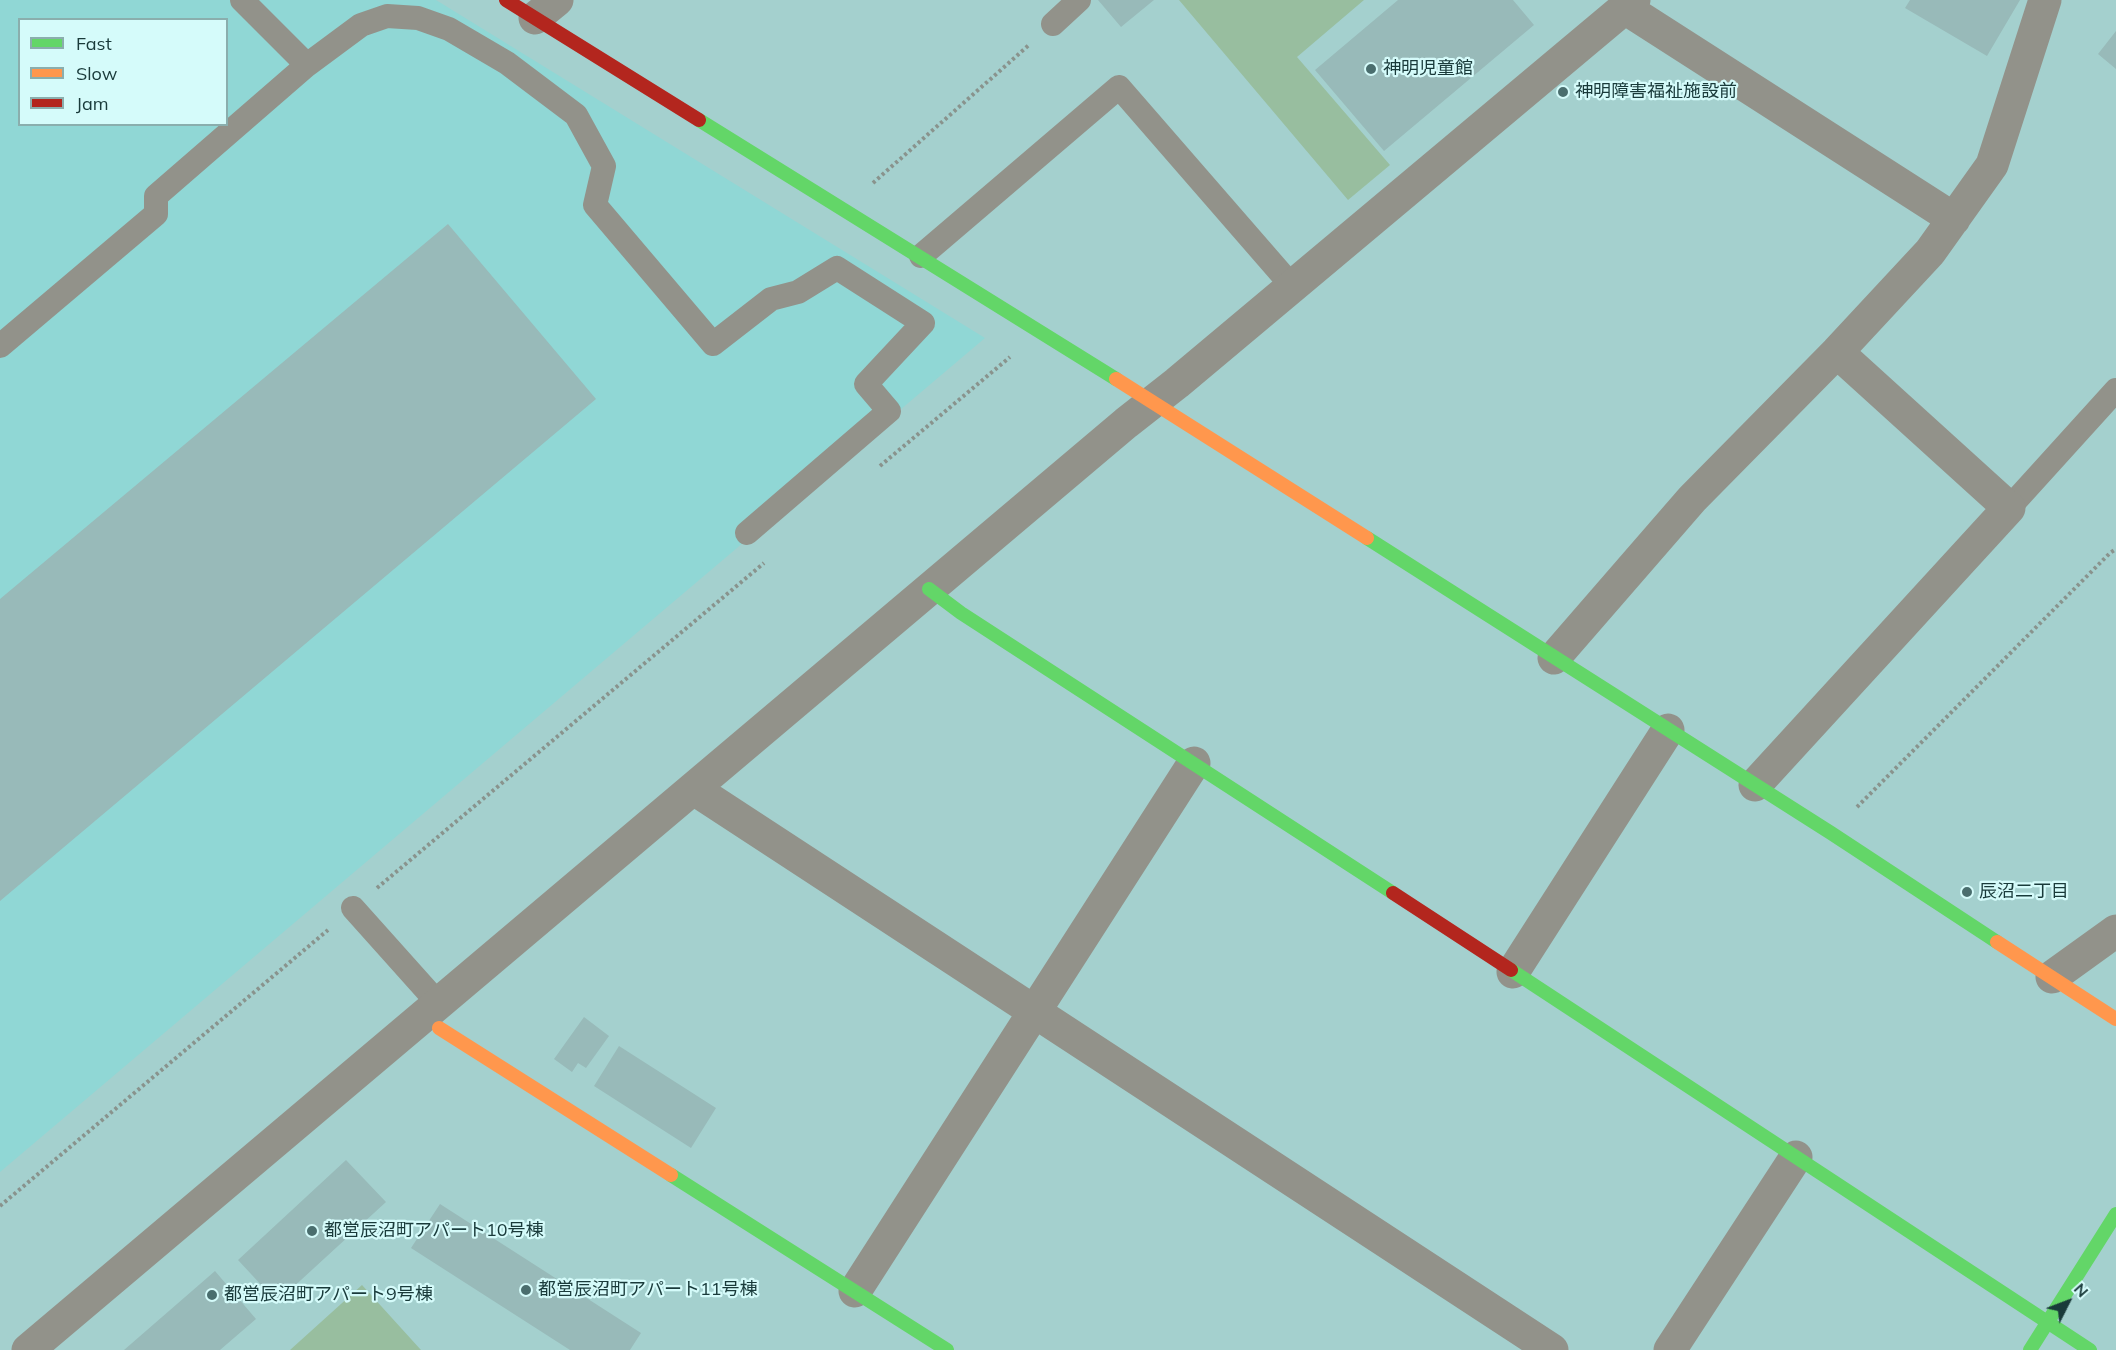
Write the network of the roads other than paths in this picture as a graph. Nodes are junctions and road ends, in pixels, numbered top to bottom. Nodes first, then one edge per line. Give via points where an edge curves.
1 (242, 0) edge
2 (506, 0) edge
3 (1079, 0) edge
4 (2045, 0) edge
5 (1629, 4) edge
6 (546, 9) edge
7 (1053, 24) road end
8 (307, 65) junction
9 (1954, 219) junction
10 (921, 256) junction
11 (1292, 286) junction
12 (0, 346) edge
13 (1837, 352) junction
14 (2116, 390) edge
15 (1153, 402) junction
16 (2009, 508) junction
17 (747, 533) dead end
18 (929, 589) junction
19 (1554, 658) junction
20 (1668, 730) junction
21 (1194, 763) junction
22 (1755, 784) junction
23 (694, 789) junction
24 (353, 908) road end
25 (2116, 931) edge
26 (1513, 972) junction
27 (2052, 977) junction
28 (1034, 1013) junction
29 (433, 1016) junction
30 (2116, 1019) edge
31 (1796, 1157) junction
32 (2116, 1214) edge
33 (855, 1292) junction
34 (2047, 1323) junction
35 (28, 1350) edge
36 (947, 1350) edge
37 (1552, 1350) edge
38 (1670, 1350) edge
39 (2030, 1350) edge
40 (2090, 1350) edge

1 - 8 lane
2 - 6 street
3 - 7 lane
4 - 9 street via 1992,165
5 - 9 street
5 - 11 street
6 - 10 street via 843,210
8 - 12 lane via 156,196 156,214
8 - 17 lane via 361,25 387,16 418,18 449,29 507,63 576,115 604,166 595,205 713,344 771,299 798,292 837,268 923,323 866,384 889,411
9 - 13 street via 1930,252
10 - 11 lane via 1119,87
10 - 15 street
11 - 15 street
13 - 16 street
13 - 19 street via 1692,500
14 - 16 lane
15 - 18 street
15 - 19 street
16 - 22 street
18 - 21 street
18 - 23 street
19 - 20 street
20 - 22 street
20 - 26 street
21 - 26 street
21 - 28 street
22 - 27 street
23 - 28 street
23 - 29 street
24 - 29 lane
25 - 27 street
26 - 31 street
27 - 30 street
28 - 33 street
28 - 37 street
29 - 33 street
29 - 35 street
31 - 34 street
31 - 38 street
32 - 34 street
33 - 36 street
34 - 39 street
34 - 40 street

